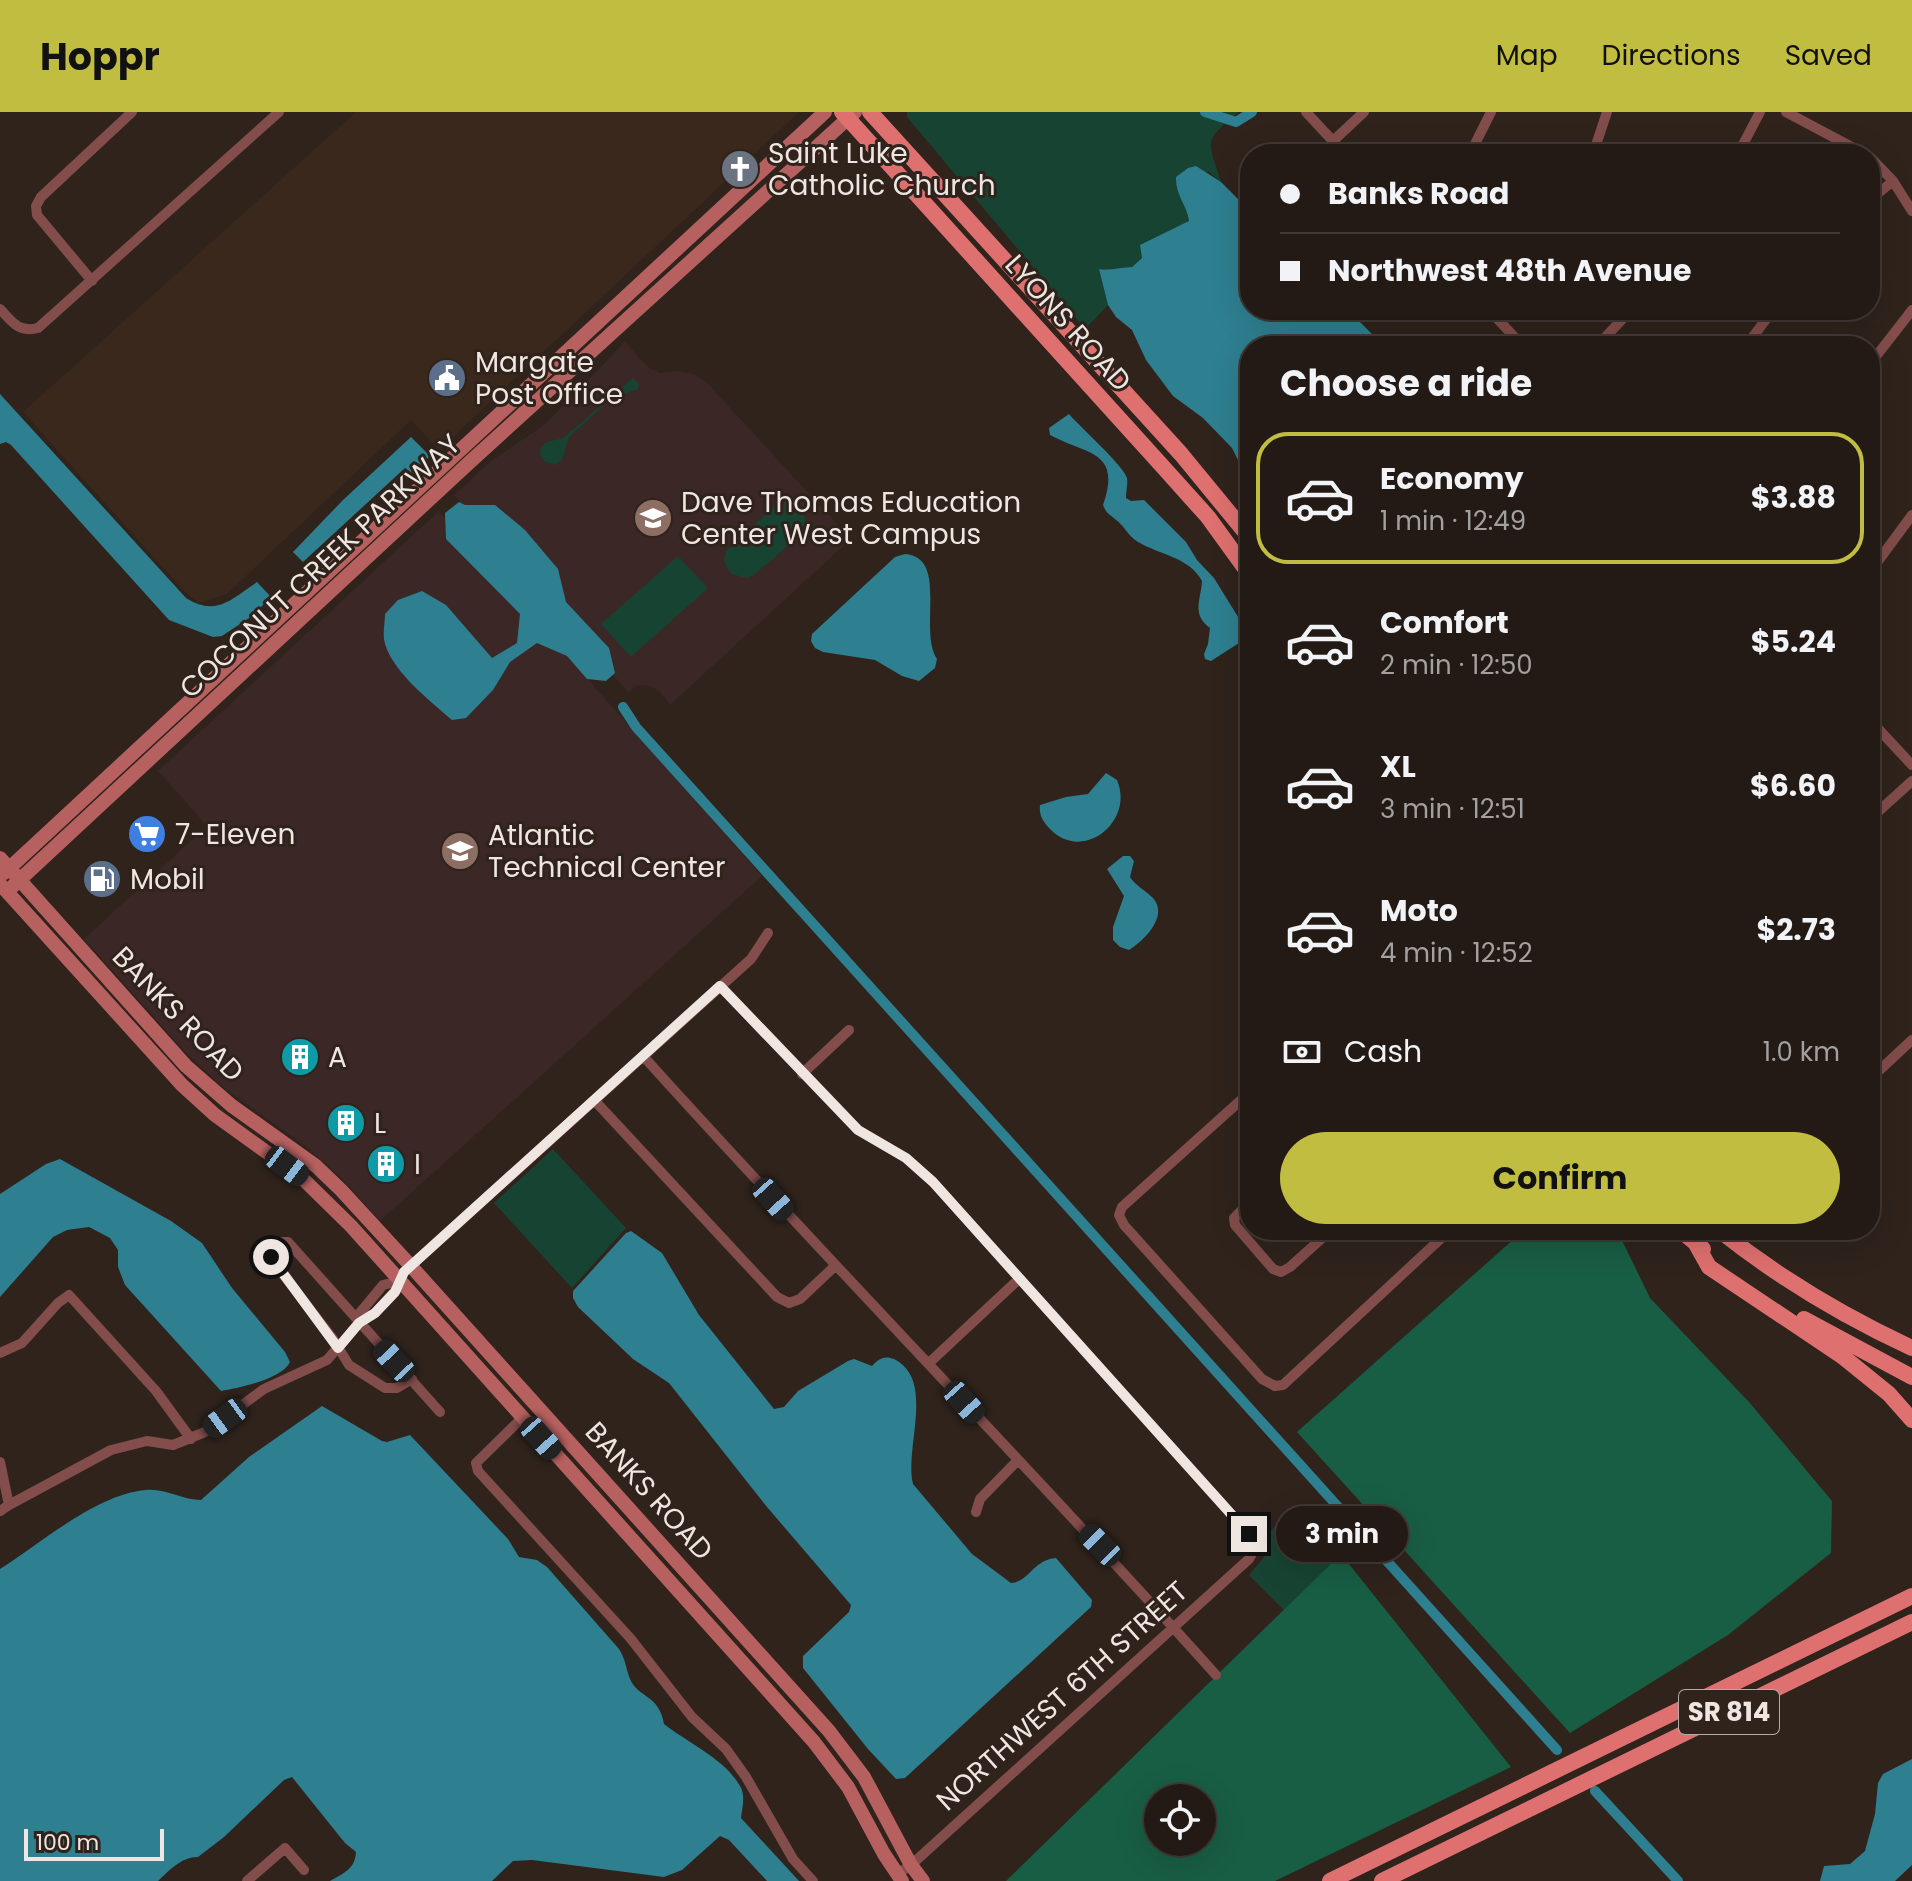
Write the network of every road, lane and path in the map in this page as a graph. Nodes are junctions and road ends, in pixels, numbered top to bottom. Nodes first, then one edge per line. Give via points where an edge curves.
1 (825, 112) edge
2 (870, 112) edge
3 (1306, 112) edge
4 (1364, 112) edge
5 (1491, 112) edge
6 (1607, 112) edge
7 (1760, 112) edge
8 (1786, 112) edge
9 (128, 113) edge
10 (277, 113) edge
11 (848, 114) edge
12 (1333, 141) junction
13 (1336, 144) edge
14 (1475, 144) edge
15 (1596, 144) edge
16 (1743, 144) edge
17 (1846, 144) edge
18 (1880, 168) edge
19 (1893, 181) junction
20 (1880, 192) edge
21 (1912, 211) edge
22 (92, 281) junction
23 (0, 309) edge
24 (1912, 310) edge
25 (1498, 320) edge
26 (1622, 320) edge
27 (1514, 336) edge
28 (1606, 336) edge
29 (1880, 351) edge
30 (1912, 515) edge
31 (1240, 526) edge
32 (1880, 558) edge
33 (1240, 561) edge
34 (1880, 731) edge
35 (1912, 765) edge
36 (1912, 781) edge
37 (1880, 810) edge
38 (3, 880) edge
39 (19, 881) junction
40 (768, 933) dead end
41 (720, 986) junction
42 (849, 1030) dead end
43 (1912, 1040) edge
44 (644, 1057) junction
45 (1880, 1070) edge
46 (802, 1074) junction
47 (595, 1101) junction
48 (1240, 1101) edge
49 (1240, 1212) edge
50 (1240, 1231) edge
51 (1248, 1240) edge
52 (1320, 1240) edge
53 (1439, 1240) edge
54 (1692, 1240) edge
55 (1731, 1240) edge
56 (1695, 1242) junction
57 (835, 1266) junction
58 (404, 1273) junction
59 (1019, 1279) junction
60 (359, 1323) junction
61 (338, 1348) junction
62 (1912, 1348) edge
63 (0, 1353) edge
64 (929, 1363) junction
65 (1912, 1377) edge
66 (412, 1379) junction
67 (440, 1412) dead end
68 (523, 1417) junction
69 (1912, 1420) edge
70 (191, 1439) junction
71 (1017, 1461) junction
72 (0, 1462) edge
73 (4, 1508) edge
74 (976, 1512) dead end
75 (1912, 1584) edge
76 (1912, 1596) edge
77 (1887, 1608) junction
78 (1912, 1622) edge
79 (1174, 1628) junction
80 (1216, 1675) dead end
81 (780, 1704) junction
82 (856, 1767) junction
83 (1537, 1780) junction
84 (1546, 1801) junction
85 (911, 1865) junction
86 (304, 1870) dead end
87 (900, 1878) edge
88 (247, 1881) edge
89 (813, 1881) edge
90 (923, 1881) edge
91 (1330, 1881) edge
92 (1382, 1881) edge

1 - 38 street, COCONUT CREEK PARKWAY
2 - 31 main road, LYONS ROAD
3 - 12 street
4 - 12 street
5 - 14 street
6 - 15 street
7 - 16 street
8 - 17 street
9 - 22 street via 36,206 37,215
10 - 22 street
11 - 33 main road, LYONS ROAD via 1208,517
11 - 39 street, COCONUT CREEK PARKWAY
12 - 13 street
18 - 19 street
19 - 20 street
19 - 21 street
22 - 23 street via 38,328 27,331 14,325
24 - 29 street
25 - 27 street
26 - 28 street
30 - 32 street
34 - 35 street
36 - 37 street
38 - 39 street, BANKS ROAD
38 - 58 street, BANKS ROAD via 182,1085 301,1177
39 - 58 street, BANKS ROAD via 186,1066 316,1166 349,1198
40 - 41 street via 751,959
41 - 44 street
41 - 46 street
42 - 46 street
43 - 45 street
44 - 47 street
44 - 57 street
46 - 59 street via 858,1130 906,1158 933,1182
47 - 57 street via 777,1297 789,1303 800,1299
47 - 58 street
48 - 53 street via 1119,1215 1262,1379 1283,1385
49 - 50 street via 1234,1218
51 - 52 street via 1281,1272
54 - 56 main road
55 - 62 main road via 1830,1307
56 - 65 main road via 1801,1317
56 - 69 main road via 1709,1267 1842,1356
57 - 64 street
58 - 60 street via 383,1285 359,1314
58 - 68 street, BANKS ROAD
58 - 82 street, BANKS ROAD via 782,1678
59 - 64 street
59 - 79 street, NORTHWEST 6TH STREET via 1249,1534 1255,1548 1249,1559
60 - 61 street
60 - 61 street via 288,1242 272,1251 272,1260
60 - 66 street
61 - 66 street via 349,1365 385,1388
61 - 70 street via 327,1360 264,1389
63 - 70 street via 22,1343 69,1295 156,1391
64 - 71 street
66 - 67 street
68 - 81 street, BANKS ROAD
68 - 89 street via 476,1463 478,1471 631,1639 692,1717 726,1749 793,1859
70 - 73 street via 173,1445 147,1441 111,1450
71 - 74 street via 980,1499
71 - 79 street
72 - 73 street
75 - 77 main road
76 - 77 main road, SR 814
77 - 83 main road, SR 814
78 - 84 main road, SR 814
79 - 80 street
79 - 85 street, NORTHWEST 6TH STREET
81 - 82 street via 793,1702
81 - 87 street, BANKS ROAD via 848,1787
82 - 85 street, BANKS ROAD
83 - 84 main road
83 - 91 main road, SR 814
84 - 92 main road, SR 814
85 - 87 street, NORTHWEST 6TH STREET
85 - 90 street, BANKS ROAD
86 - 88 street via 285,1848

